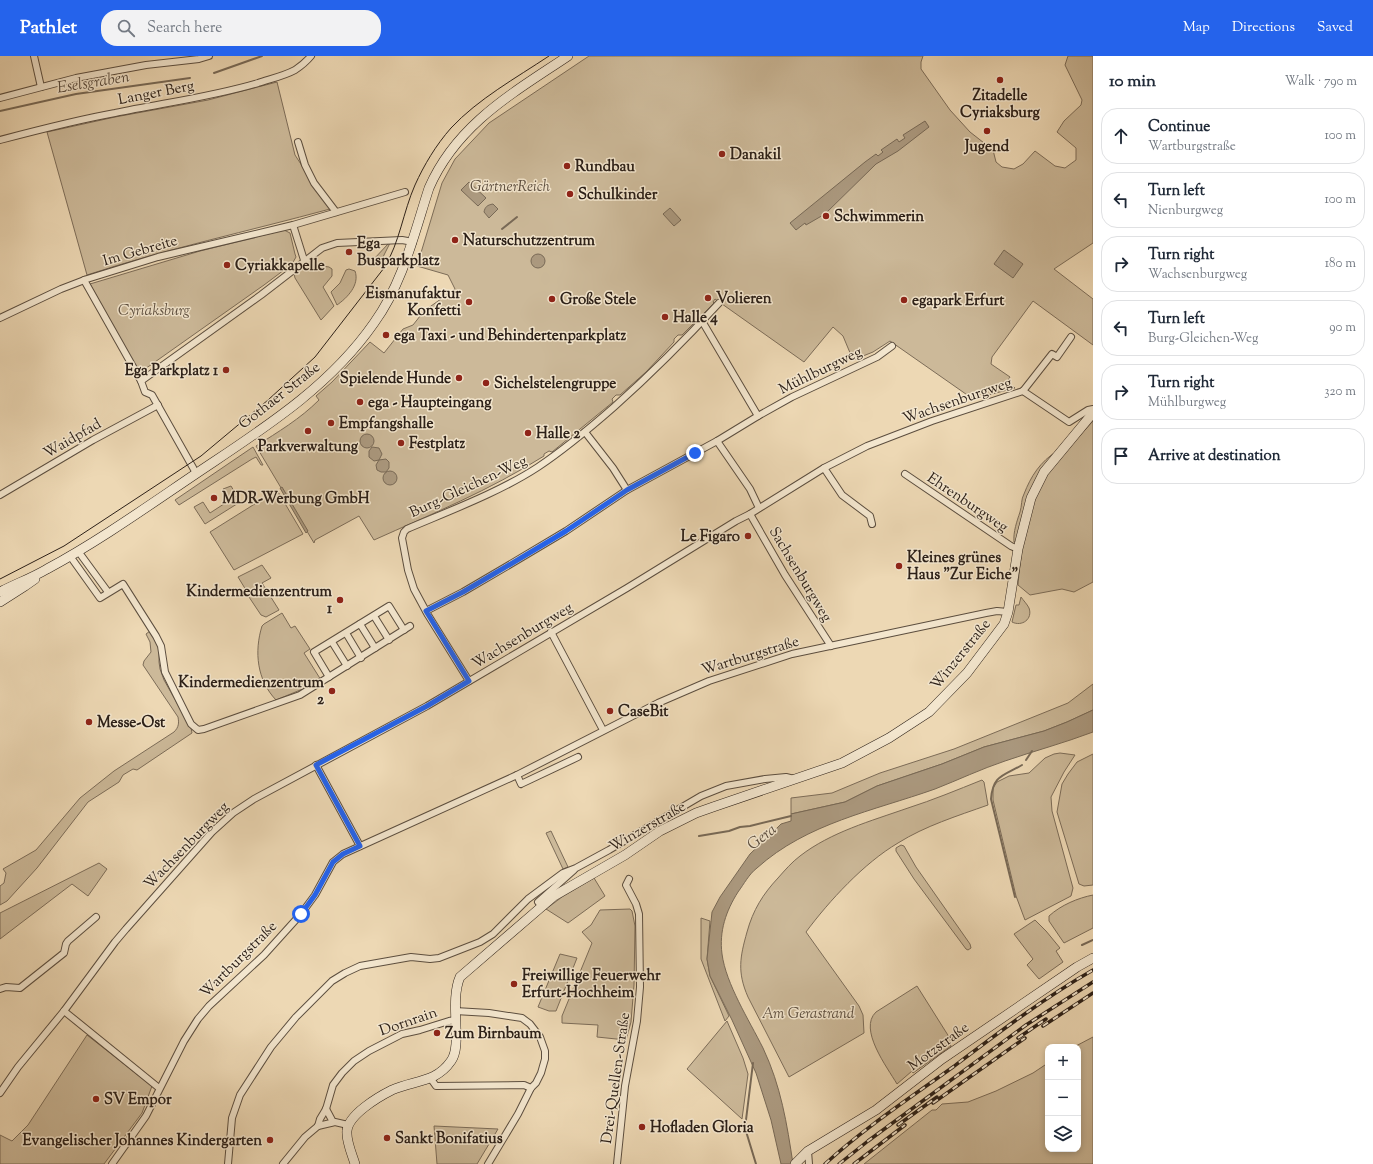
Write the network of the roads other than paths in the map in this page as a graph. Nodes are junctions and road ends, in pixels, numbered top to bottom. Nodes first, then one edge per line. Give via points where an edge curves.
1 (34, 56) edge
2 (209, 56) edge
3 (311, 56) edge
4 (568, 56) edge
5 (41, 87) junction
6 (0, 98) edge
7 (0, 140) edge
8 (298, 142) dead end
9 (405, 192) dead end
10 (336, 212) junction
11 (293, 225) junction
12 (413, 242) junction
13 (304, 260) junction
14 (84, 280) junction
15 (719, 303) dead end
16 (0, 318) edge
17 (702, 321) junction
18 (1071, 337) dead end
19 (892, 346) dead end
20 (141, 381) junction
21 (1023, 391) junction
22 (158, 405) junction
23 (1093, 409) edge
24 (1093, 413) edge
25 (758, 416) junction
26 (585, 432) junction
27 (717, 441) junction
28 (824, 468) junction
29 (196, 473) junction
30 (905, 474) dead end
31 (627, 490) junction
32 (0, 495) edge
33 (759, 508) junction
34 (750, 514) junction
35 (872, 524) dead end
36 (1018, 549) junction
37 (78, 551) junction
38 (70, 556) junction
39 (45, 571) junction
40 (0, 592) edge
41 (108, 592) junction
42 (0, 602) edge
43 (426, 611) junction
44 (1008, 612) junction
45 (374, 616) junction
46 (360, 624) junction
47 (551, 632) junction
48 (346, 633) junction
49 (389, 640) junction
50 (332, 642) junction
51 (831, 646) junction
52 (375, 648) junction
53 (361, 658) junction
54 (347, 666) junction
55 (329, 677) junction
56 (469, 681) junction
57 (603, 730) junction
58 (578, 757) dead end
59 (316, 765) junction
60 (517, 775) junction
61 (797, 779) junction
62 (360, 846) junction
63 (576, 868) junction
64 (629, 878) dead end
65 (542, 906) junction
66 (96, 917) dead end
67 (1093, 958) edge
68 (0, 989) edge
69 (64, 1011) junction
70 (455, 1016) junction
71 (431, 1079) junction
72 (160, 1088) junction
73 (531, 1088) junction
74 (0, 1093) edge
75 (326, 1109) junction
76 (333, 1122) junction
77 (348, 1125) junction
78 (318, 1126) junction
79 (808, 1150) junction
80 (798, 1161) edge
81 (112, 1164) edge
82 (228, 1164) edge
83 (283, 1164) edge
84 (355, 1164) edge
85 (488, 1164) edge
86 (617, 1164) edge
87 (809, 1164) edge

1 - 5 street
2 - 5 street via 146,65
3 - 7 street, Langer Berg via 294,70 242,87 99,116
4 - 12 street, Gothaer Straße via 478,119 434,177
5 - 6 street
8 - 10 street via 314,183
9 - 10 street, Im Gebreite
10 - 11 street, Im Gebreite
11 - 13 street
11 - 14 street, Im Gebreite via 158,257
12 - 13 street via 402,240 337,243 322,248
12 - 29 street, Gothaer Straße via 389,299 374,324 354,349 309,393
13 - 20 street via 261,295
14 - 16 street, Im Gebreite
14 - 20 street
15 - 17 street, Burg-Gleichen-Weg
17 - 25 street
17 - 26 street, Burg-Gleichen-Weg via 649,375
18 - 21 street via 1057,357 1052,354
19 - 25 street, Mühlburgweg via 877,357
20 - 22 street via 145,392 152,395
21 - 23 street, Wachsenburgweg via 1070,422
21 - 28 street, Wachsenburgweg via 867,446
22 - 29 street
22 - 32 street, Waidpfad
24 - 36 street, Winzerstraße via 1053,460 1037,484
25 - 27 street, Mühlburgweg
26 - 31 street
26 - 43 street, Burg-Gleichen-Weg via 521,478 404,532 402,538 411,580
27 - 31 street, Mühlburgweg
27 - 33 street via 750,489
28 - 33 street, Wachsenburgweg
28 - 35 street via 842,495 870,516
29 - 37 street, Gothaer Straße
30 - 36 street, Ehrenburgweg
31 - 43 street, Mühlburgweg via 566,531
33 - 34 street, Wachsenburgweg
34 - 47 street, Wachsenburgweg
34 - 51 street, Sachsenburgweg via 785,575
36 - 44 street, Winzerstraße
37 - 38 street, Gothaer Straße
37 - 41 street
38 - 39 street, Gothaer Straße
38 - 41 street via 100,598
39 - 40 street, Gothaer Straße
39 - 42 street, Gothaer Straße
41 - 55 street via 122,584 156,636 161,646 165,672 191,724 198,730 300,695
43 - 56 street, Burg-Gleichen-Weg
44 - 51 street, Wartburgstraße via 986,613
44 - 61 street, Winzerstraße via 996,636 929,712 866,751 842,763
45 - 46 street
45 - 49 street
45 - 49 street via 390,606 407,628
46 - 48 street
46 - 52 street
47 - 56 street, Wachsenburgweg
47 - 57 street
48 - 50 street
48 - 53 street
49 - 52 street
50 - 54 street
50 - 55 street via 314,652
51 - 57 street, Wartburgstraße via 792,654 709,681
52 - 53 street
53 - 54 street
54 - 55 street
56 - 59 street, Wachsenburgweg
57 - 60 street, Wartburgstraße
58 - 60 street via 521,784
59 - 62 street
59 - 69 street, Wachsenburgweg via 254,799 223,821 115,942
60 - 62 street, Wartburgstraße
61 - 63 street, Winzerstraße via 765,778 713,790
61 - 65 street, Winzerstraße via 720,804 679,821 554,896
62 - 72 street, Wartburgstraße via 333,862 301,914 264,955 198,1019
63 - 65 street, Winzerstraße via 538,902
63 - 82 street, Winzerstraße via 563,873 528,899 493,934 480,942 445,956 430,959 411,957 360,966 332,980 271,1047 240,1095 232,1118
64 - 86 street, Drei-Quellen-Straße via 626,885 639,914 640,987 637,1021 625,1086
65 - 70 street, Winzerstraße via 460,977 456,988
66 - 68 street via 68,941 64,953 20,988
67 - 79 street, Motzstraße via 942,1059 876,1110
69 - 72 street
69 - 74 street, Wachsenburgweg via 26,1056
70 - 71 street via 456,1042 452,1060
70 - 73 street, Dornrain via 489,1013 522,1018 530,1024 540,1037 545,1051 541,1073
70 - 75 street, Dornrain via 449,1021 402,1034 369,1051 350,1066 333,1085
71 - 73 street via 436,1086 524,1085
71 - 77 street via 393,1090 357,1112
72 - 81 street, Wartburgstraße via 146,1116
73 - 85 street
75 - 76 street
75 - 78 street, Dornrain
76 - 77 street, Dornrain
76 - 78 street, Dornrain
77 - 84 street via 347,1134
78 - 83 street, Dornrain
79 - 80 street, Motzstraße
79 - 87 street

